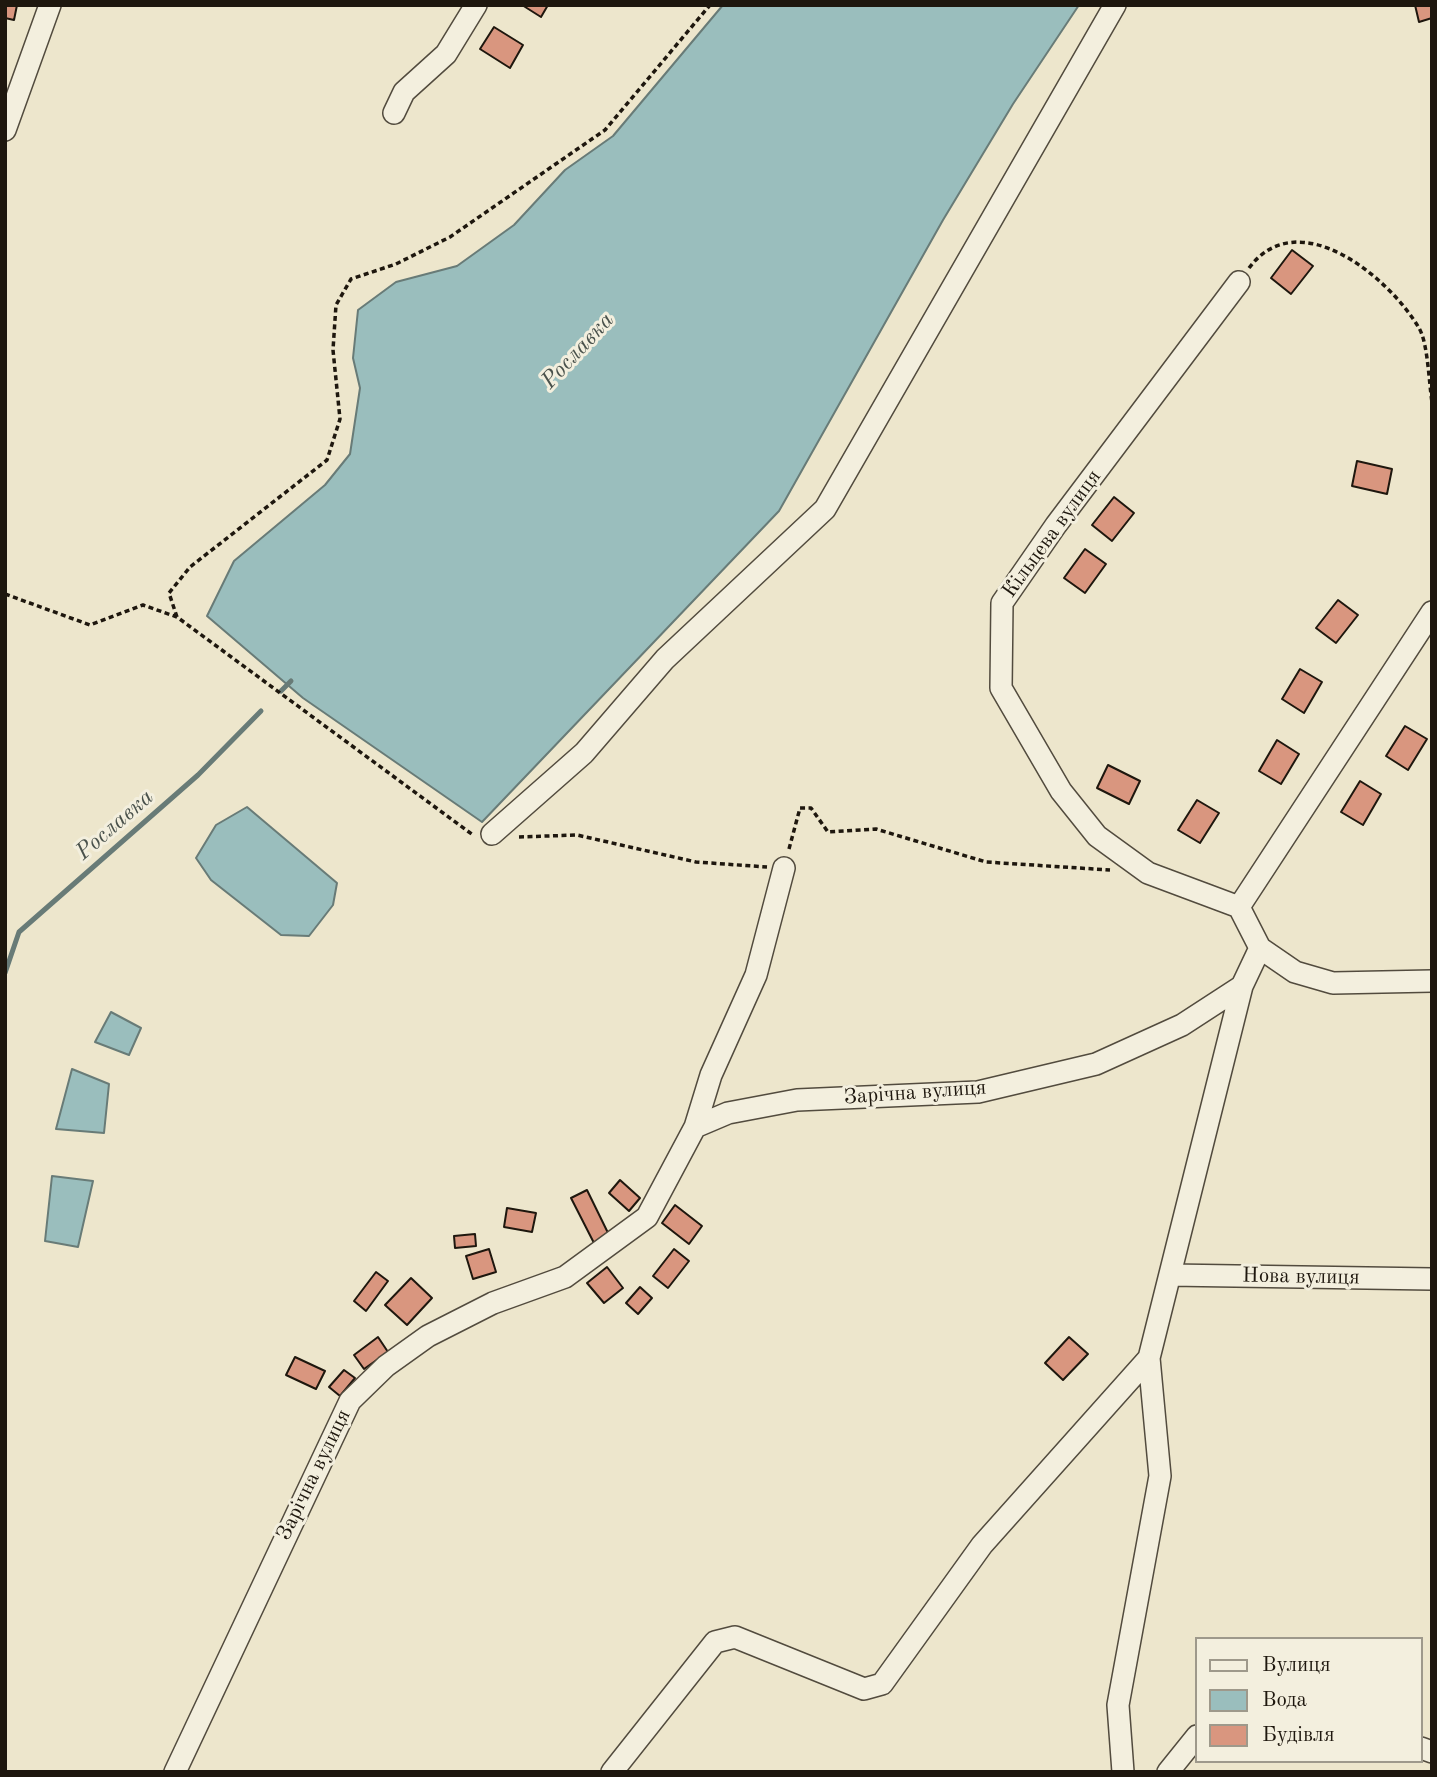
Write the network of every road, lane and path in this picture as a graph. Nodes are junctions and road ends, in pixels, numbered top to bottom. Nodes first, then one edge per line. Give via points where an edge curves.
1 (50, 5) edge
2 (476, 5) edge
3 (710, 5) edge
4 (1115, 5) edge
5 (394, 113) dead end
6 (5, 130) edge
7 (1239, 282) joint
8 (1432, 402) edge
9 (5, 594) edge
10 (1432, 612) edge
11 (177, 617) junction
12 (492, 834) junction
13 (784, 868) junction
14 (1148, 873) junction
15 (1239, 907) junction
16 (1260, 948) junction
17 (1432, 981) edge
18 (1242, 986) junction
19 (695, 1127) junction
20 (1170, 1275) junction
21 (1432, 1279) edge
22 (1149, 1358) junction
23 (1196, 1737) edge
24 (175, 1772) edge
25 (612, 1772) edge
26 (1123, 1772) edge
27 (1168, 1772) edge

1 - 6 street
2 - 5 street via 446,54 404,92
3 - 11 path via 605,130 450,237 396,264 351,279 336,305 333,350 340,419 327,460 190,567 169,593
4 - 12 street via 825,509 665,659 584,753
7 - 8 path via 1261,253 1281,243 1322,246 1363,265 1421,330
7 - 14 street, Кільцева вулиця via 1002,603 1001,688 1061,791 1097,836
9 - 11 path via 90,625 143,605
10 - 15 street
11 - 12 path via 481,841
12 - 13 path via 577,835 696,862
13 - 14 path via 800,808 811,808 828,832 876,829 986,862
13 - 19 street, Зарічна вулиця via 756,975 711,1075
14 - 15 street, Кільцева вулиця
15 - 16 street
16 - 17 street via 1295,972 1333,983
16 - 18 street
18 - 19 street, Зарічна вулиця via 1182,1025 1096,1063 978,1092 797,1100 728,1112
18 - 20 street
19 - 24 street, Зарічна вулиця via 647,1217 565,1278 493,1303 428,1336 386,1366 350,1401
20 - 21 street, Нова вулиця
20 - 22 street
22 - 25 street via 982,1545 882,1684 864,1689 735,1637 715,1642
22 - 26 street via 1160,1476 1118,1705
23 - 27 street

